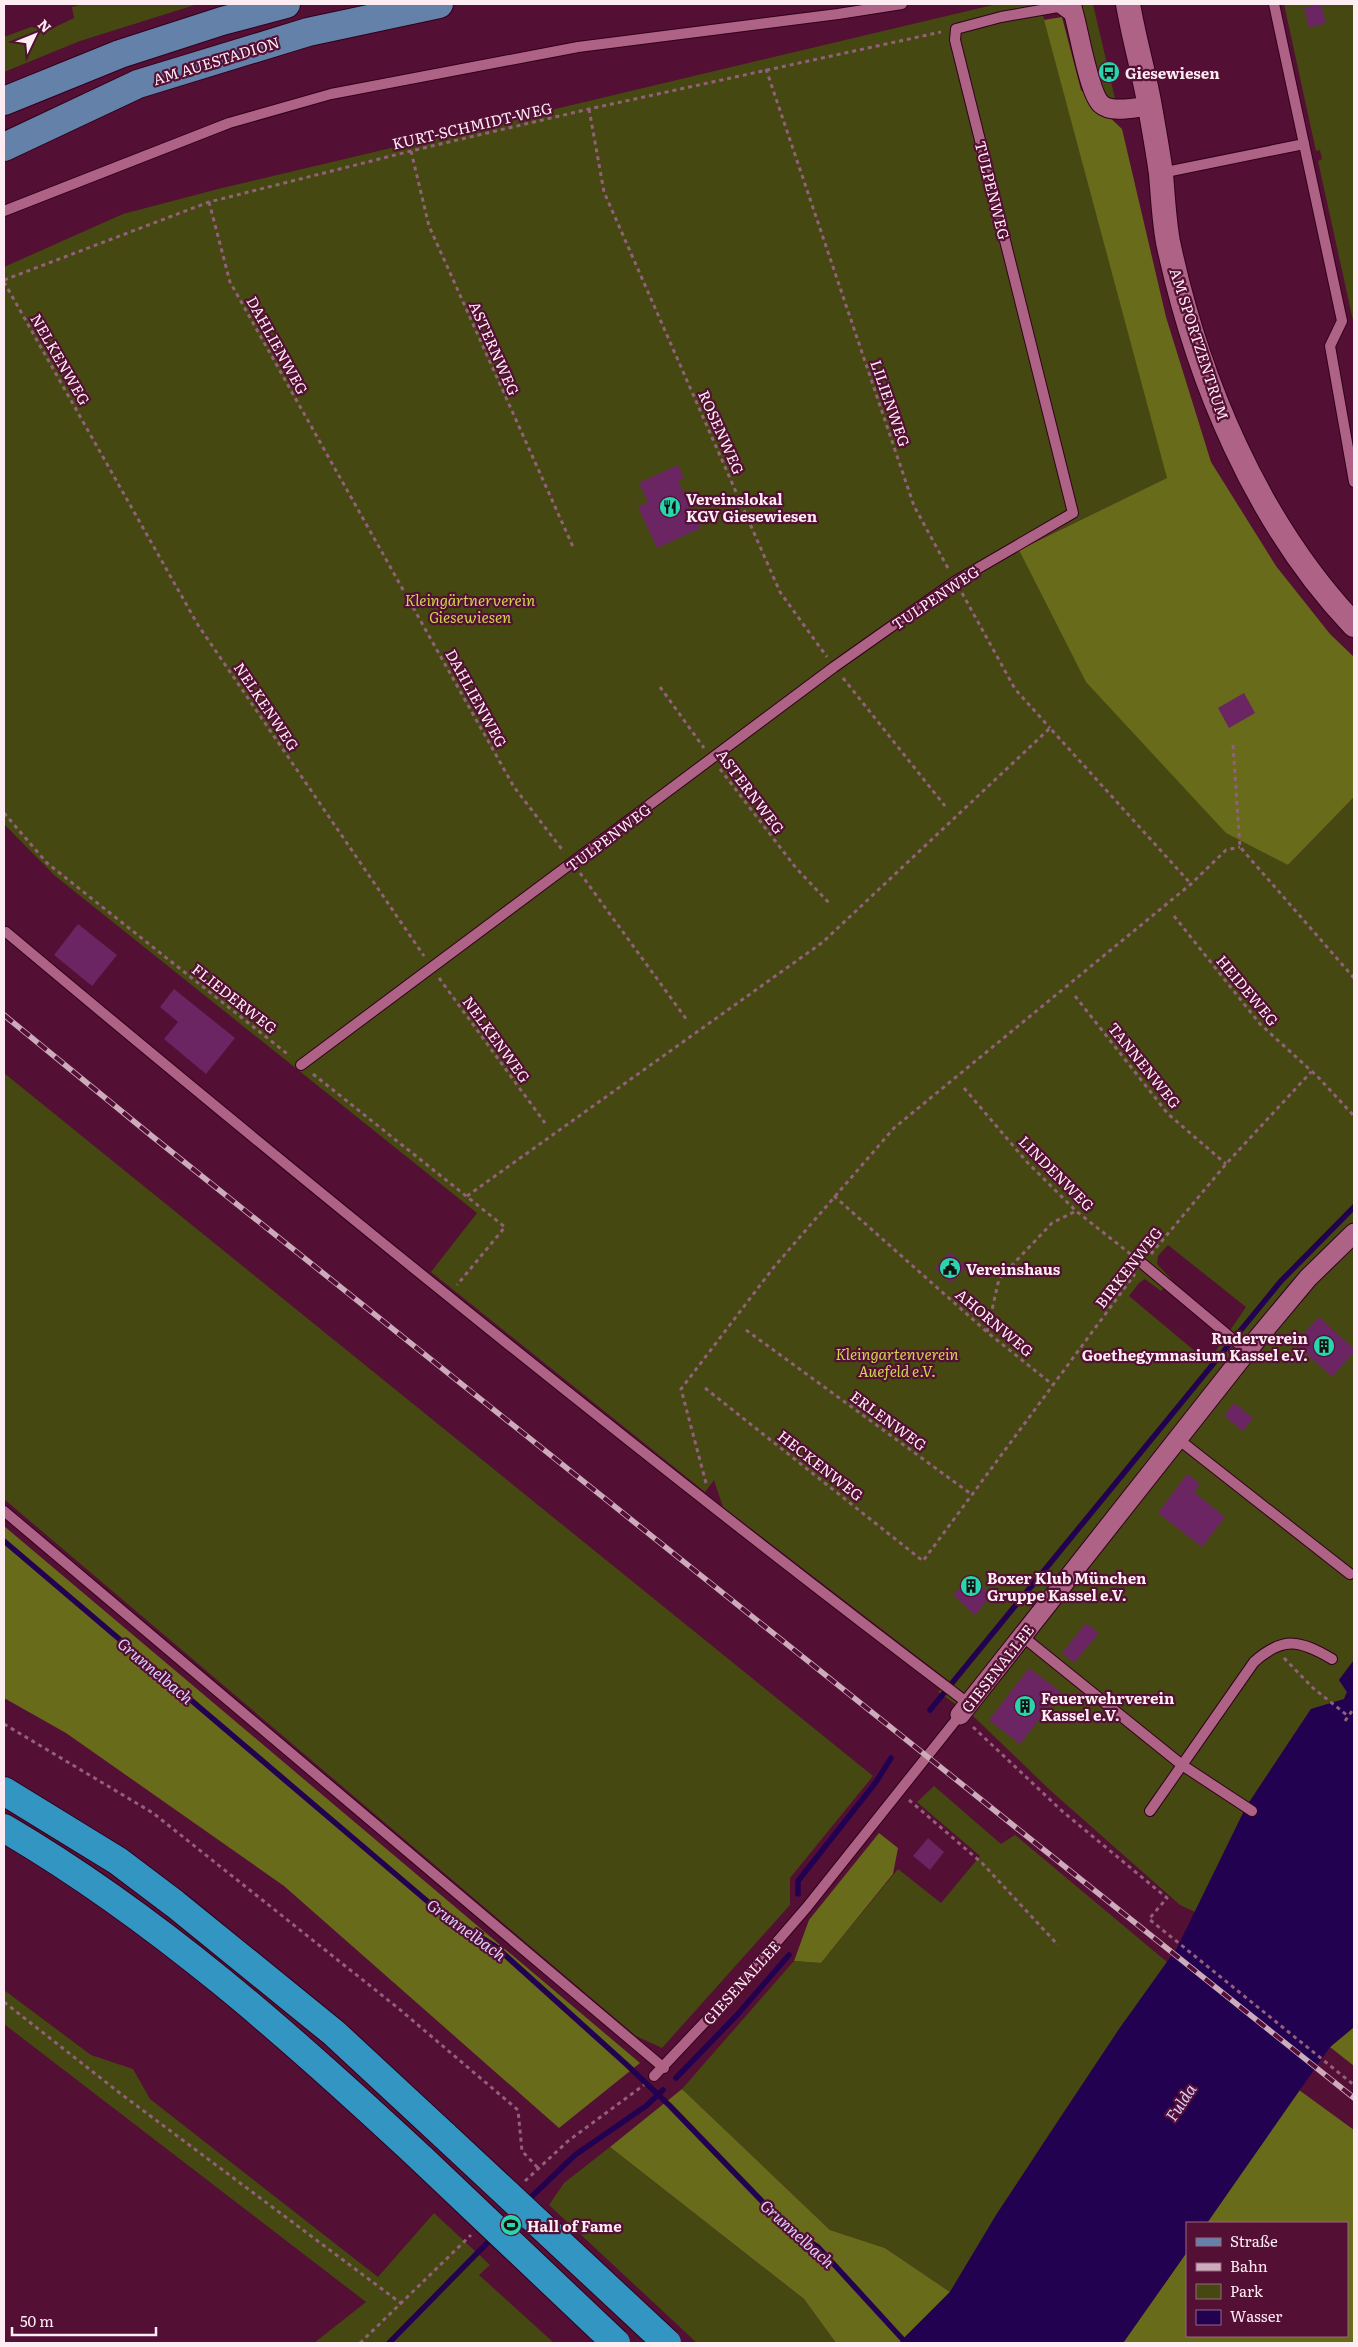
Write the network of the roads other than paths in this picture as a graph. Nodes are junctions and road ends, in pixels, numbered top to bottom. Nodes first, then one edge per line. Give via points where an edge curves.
1 (286, 4) edge
2 (439, 4) edge
3 (902, 4) edge
4 (1120, 4) edge
5 (1128, 4) edge
6 (1274, 4) edge
7 (1074, 12) edge
8 (1133, 30) junction
9 (4, 101) edge
10 (1150, 106) junction
11 (1304, 144) junction
12 (4, 147) edge
13 (1160, 173) junction
14 (4, 211) edge
15 (1354, 482) edge
16 (1354, 625) edge
17 (6, 932) dead end
18 (301, 1065) road end
19 (1354, 1233) edge
20 (1143, 1264) road end
21 (1243, 1347) junction
22 (1178, 1439) junction
23 (4, 1511) edge
24 (1350, 1574) dead end
25 (1022, 1636) junction
26 (1332, 1659) dead end
27 (961, 1704) junction
28 (1182, 1765) junction
29 (4, 1791) edge
30 (1150, 1811) dead end
31 (1252, 1811) dead end
32 (11, 1834) edge
33 (664, 2068) junction
34 (654, 2076) dead end
35 (616, 2343) edge
36 (666, 2343) edge

1 - 9 main road via 120,54
2 - 12 main road, AM AUESTADION via 308,32 138,84
3 - 14 lane via 578,47 331,94 229,123
4 - 8 street, AM SPORTZENTRUM
5 - 8 street, AM SPORTZENTRUM
6 - 11 lane
7 - 10 street via 1092,87 1100,104 1114,109
7 - 18 lane, TULPENWEG via 1058,7 1001,16 956,29 958,49 1073,513 956,581 834,667
8 - 10 street, AM SPORTZENTRUM
10 - 13 street, AM SPORTZENTRUM
11 - 13 lane
11 - 15 lane via 1342,320 1330,346
13 - 16 street, AM SPORTZENTRUM via 1168,241 1184,305 1216,403 1258,492 1292,547
17 - 27 lane via 199,1094 697,1496 942,1684
19 - 21 street, GIESENALLEE
20 - 21 lane
21 - 22 street, GIESENALLEE
22 - 24 lane
22 - 25 street, GIESENALLEE
23 - 33 lane
25 - 27 street, GIESENALLEE
25 - 28 lane
26 - 28 lane via 1291,1643 1273,1647 1254,1662
27 - 33 lane, GIESENALLEE via 900,1791 807,1907
28 - 30 lane
28 - 31 lane
29 - 36 highway, bridge via 118,1861 334,2033
32 - 35 highway, bridge via 95,1886 201,1964 277,2026
33 - 34 lane, GIESENALLEE

